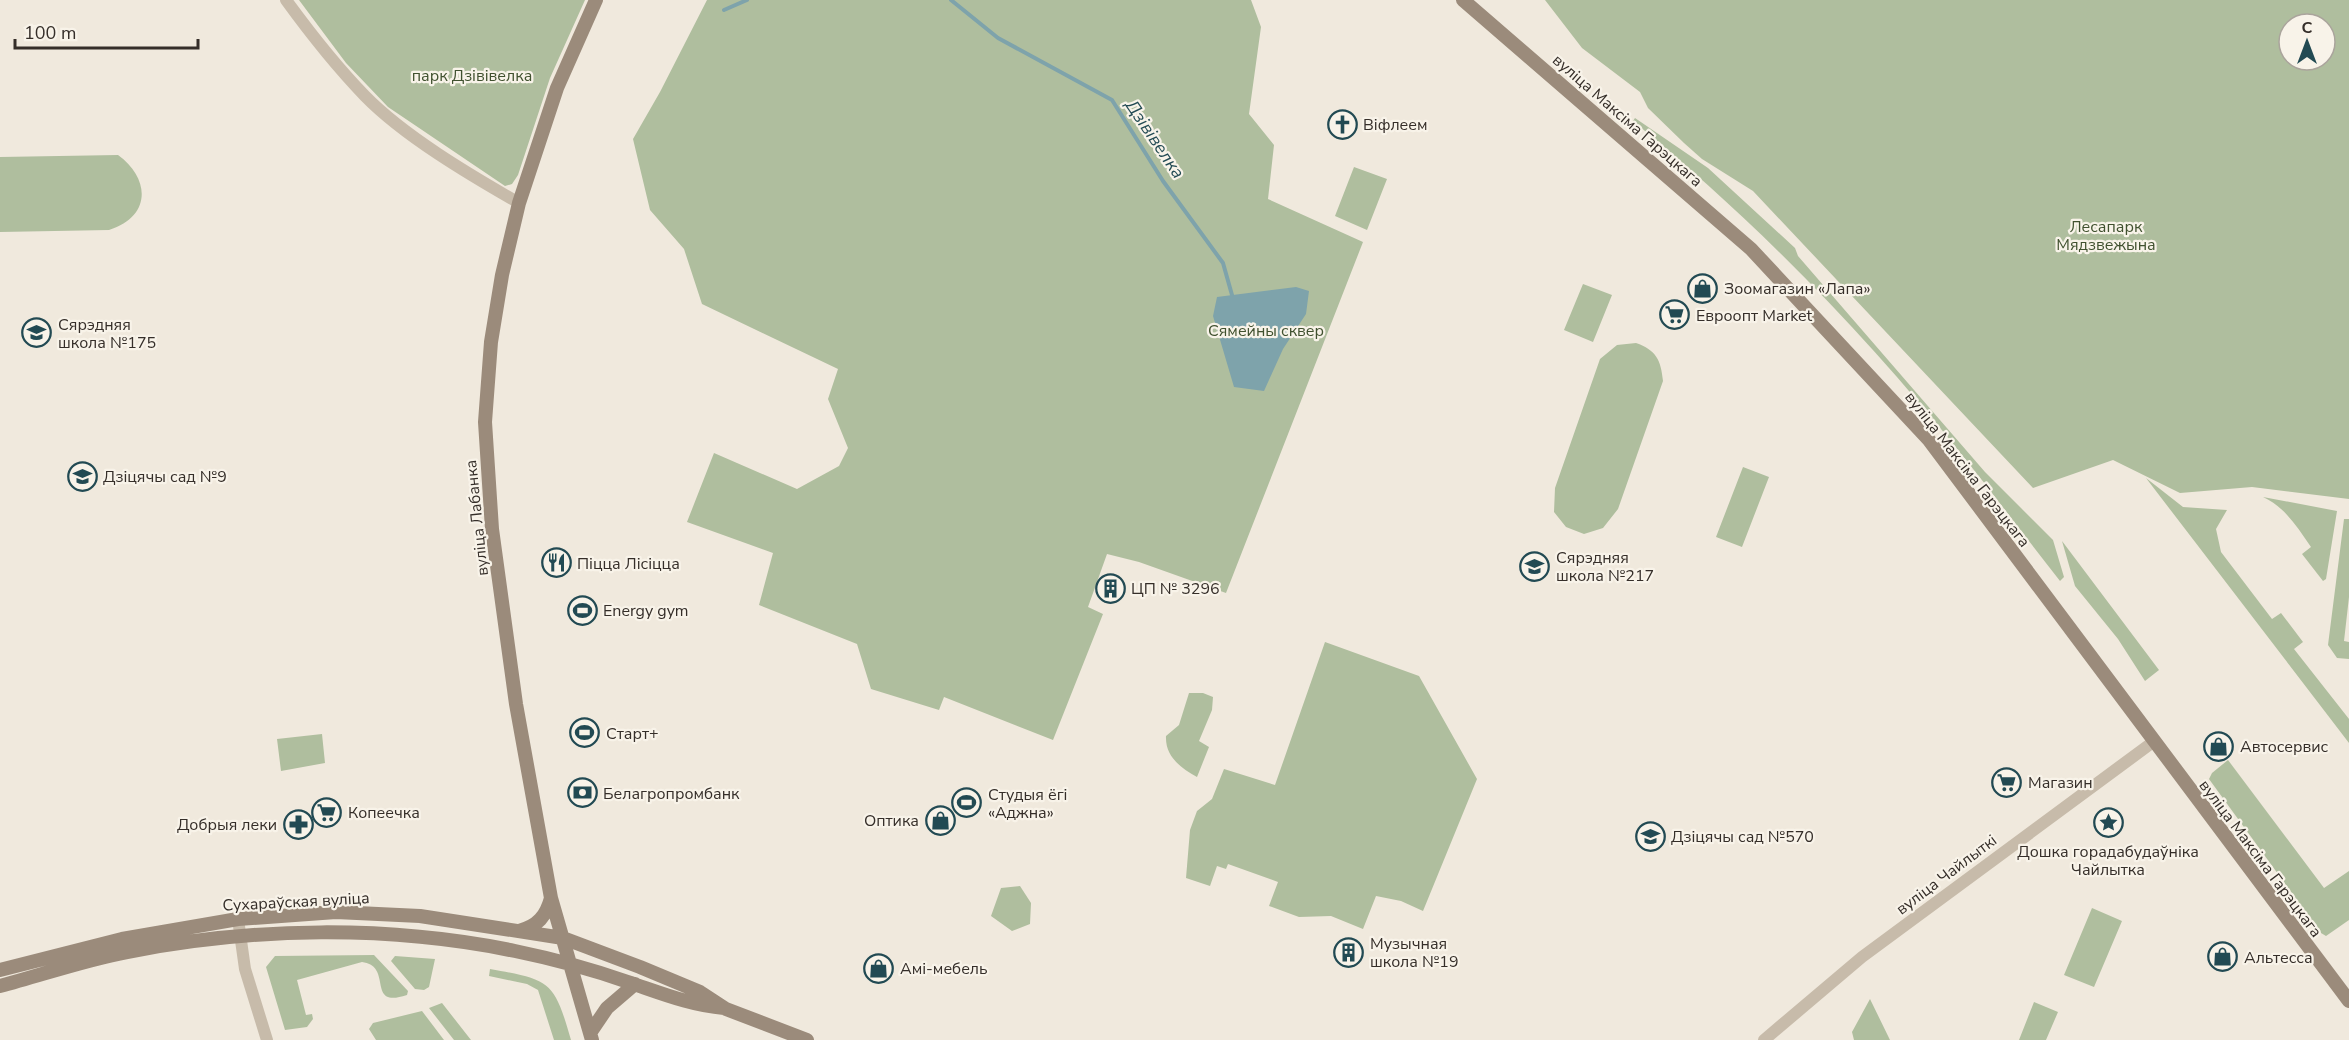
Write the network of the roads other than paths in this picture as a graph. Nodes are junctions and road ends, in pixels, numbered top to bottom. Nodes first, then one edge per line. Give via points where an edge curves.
1 (286, 0) edge
2 (596, 0) edge
3 (1463, 0) edge
4 (519, 202) junction
5 (2153, 742) junction
6 (551, 898) junction
7 (238, 919) junction
8 (516, 932) junction
9 (240, 937) junction
10 (563, 938) junction
11 (570, 962) junction
12 (0, 970) edge
13 (635, 984) junction
14 (0, 986) edge
15 (2349, 1001) edge
16 (726, 1009) junction
17 (591, 1037) edge
18 (267, 1040) edge
19 (807, 1040) edge
20 (1764, 1040) edge

1 - 4 street via 365,96 400,126
2 - 4 main road, вуліца Лабанка via 557,88
3 - 5 main road, вуліца Максіма Гарэцкага via 1751,249 1864,368 1929,440
4 - 6 main road, вуліца Лабанка via 491,342 484,422 492,529 507,645
5 - 15 main road, вуліца Максіма Гарэцкага
5 - 20 street, вуліца Чайлыткі via 1862,957
6 - 8 main road via 542,918
6 - 10 main road, вуліца Лабанка
7 - 8 main road, Сухараўская вуліца via 336,912 387,914
7 - 9 street
7 - 12 main road, Сухараўская вуліца via 122,939
8 - 10 main road, Сухараўская вуліца
9 - 11 main road, Сухараўская вуліца via 386,933
9 - 14 main road, Сухараўская вуліца via 126,952
9 - 18 street via 245,969
10 - 11 main road, вуліца Лабанка
10 - 16 main road, Сухараўская вуліца via 700,992
11 - 13 main road, Сухараўская вуліца
11 - 17 main road, вуліца Лабанка
13 - 16 main road, Сухараўская вуліца via 696,1006
13 - 17 main road via 607,1008
16 - 19 main road, Сухараўская вуліца

